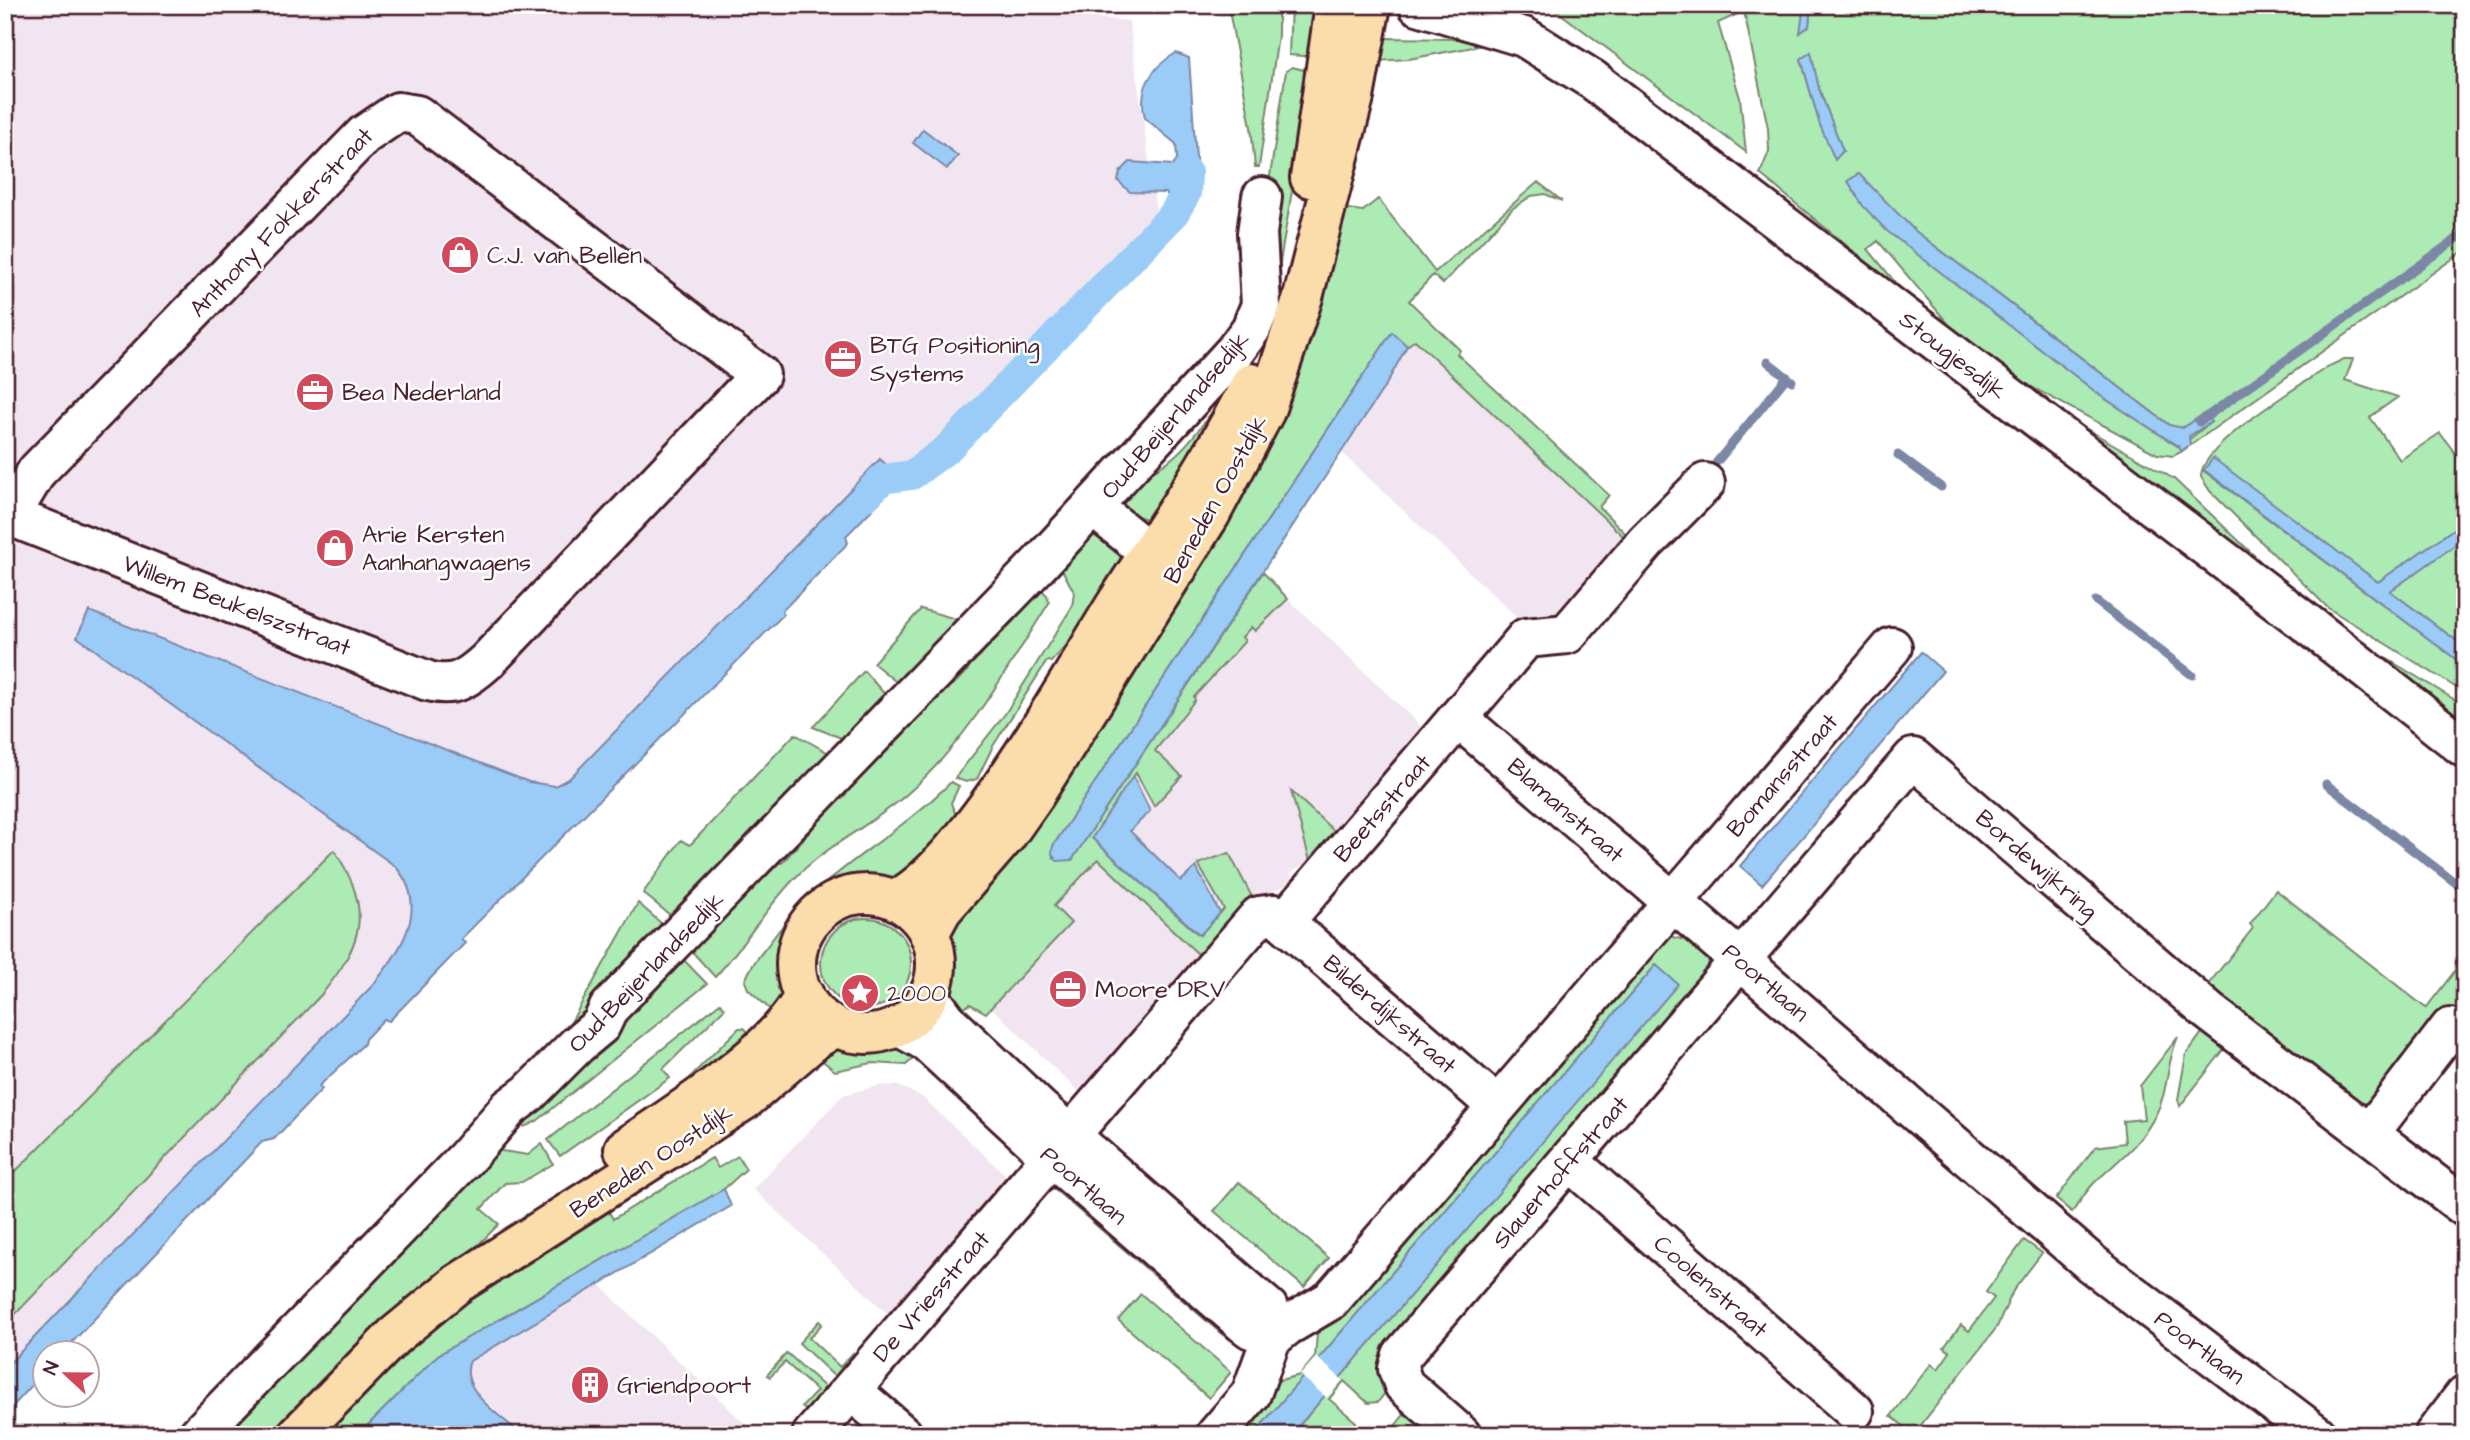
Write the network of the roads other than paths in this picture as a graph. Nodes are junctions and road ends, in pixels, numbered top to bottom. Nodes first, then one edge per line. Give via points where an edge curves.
1 (1335, 5) edge
2 (1371, 5) edge
3 (1418, 5) edge
4 (1262, 197) dead end
5 (1705, 484) dead end
6 (1093, 507) junction
7 (8, 515) edge
8 (1163, 560) junction
9 (1892, 647) dead end
10 (469, 677) joint
11 (1458, 718) junction
12 (2465, 748) edge
13 (895, 900) junction
14 (1673, 902) junction
15 (1284, 922) junction
16 (929, 934) junction
17 (1741, 961) junction
18 (804, 995) junction
19 (928, 995) junction
20 (898, 1026) junction
21 (836, 1027) junction
22 (2450, 1028) dead end
23 (1497, 1106) junction
24 (2369, 1134) junction
25 (1060, 1146) junction
26 (1569, 1161) junction
27 (2465, 1207) edge
28 (457, 1284) junction
29 (1275, 1335) junction
30 (851, 1390) junction
31 (2465, 1395) edge
32 (1854, 1411) dead end
33 (198, 1435) edge
34 (297, 1435) edge
35 (812, 1435) edge
36 (903, 1435) edge
37 (1216, 1435) edge
38 (1461, 1435) edge
39 (2317, 1435) edge
40 (2434, 1435) edge

1 - 8 main road, Beneden Oostdijk via 1308,191 1282,307 1245,395
2 - 8 main road, Beneden Oostdijk via 1354,97 1278,376 1239,465
3 - 12 street, Stougjesdijk via 1515,34 1593,80
4 - 6 street, Oud-Beijerlandsedijk via 1257,233 1262,294 1251,329
5 - 11 street, Beetsstraat via 1646,542 1567,634 1526,638
6 - 8 street, Oud-Beijerlandsedijk
6 - 33 street, Oud-Beijerlandsedijk via 610,1009 593,1033 502,1115 466,1158
7 - 10 street, Willem Beukelszstraat via 428,681 450,685
7 - 10 street, Anthony Fokkerstraat via 37,471 364,135 392,114 412,112 760,375
8 - 13 main road, Beneden Oostdijk via 988,803 923,881
8 - 16 main road, Beneden Oostdijk via 1034,796 1006,836 942,909
9 - 14 street, Bomansstraat
11 - 14 street, Blamanstraat
11 - 15 street, Beetsstraat
13 - 16 main road via 919,918
13 - 18 main road via 851,896 826,906 813,919 798,951 798,978
14 - 17 street, Poortlaan
14 - 23 street
15 - 23 street, Bilderdijkstraat
15 - 25 street via 1274,914 1259,916
16 - 19 main road via 936,960
17 - 24 street, Bordewijkring via 1913,758 2208,1011
17 - 26 street, Slauerhoffstraat
17 - 39 street, Poortlaan via 2092,1264
18 - 21 main road
18 - 28 main road, Beneden Oostdijk via 792,1016 750,1057 497,1241
19 - 20 main road
19 - 25 street, Poortlaan
20 - 21 main road via 867,1033
20 - 25 street, Poortlaan via 927,1042
21 - 28 main road, Beneden Oostdijk via 745,1100
22 - 24 street
23 - 29 street via 1331,1300
24 - 27 street, Bordewijkring
25 - 29 street, Poortlaan via 1268,1308
25 - 30 street, De Vriesstraat
26 - 32 street, Coolenstraat
26 - 38 street, Slauerhoffstraat via 1402,1355 1398,1376
28 - 34 main road, Beneden Oostdijk via 373,1356
29 - 37 street via 1267,1345 1251,1394
30 - 35 street, De Vriesstraat
30 - 36 street
31 - 40 street

